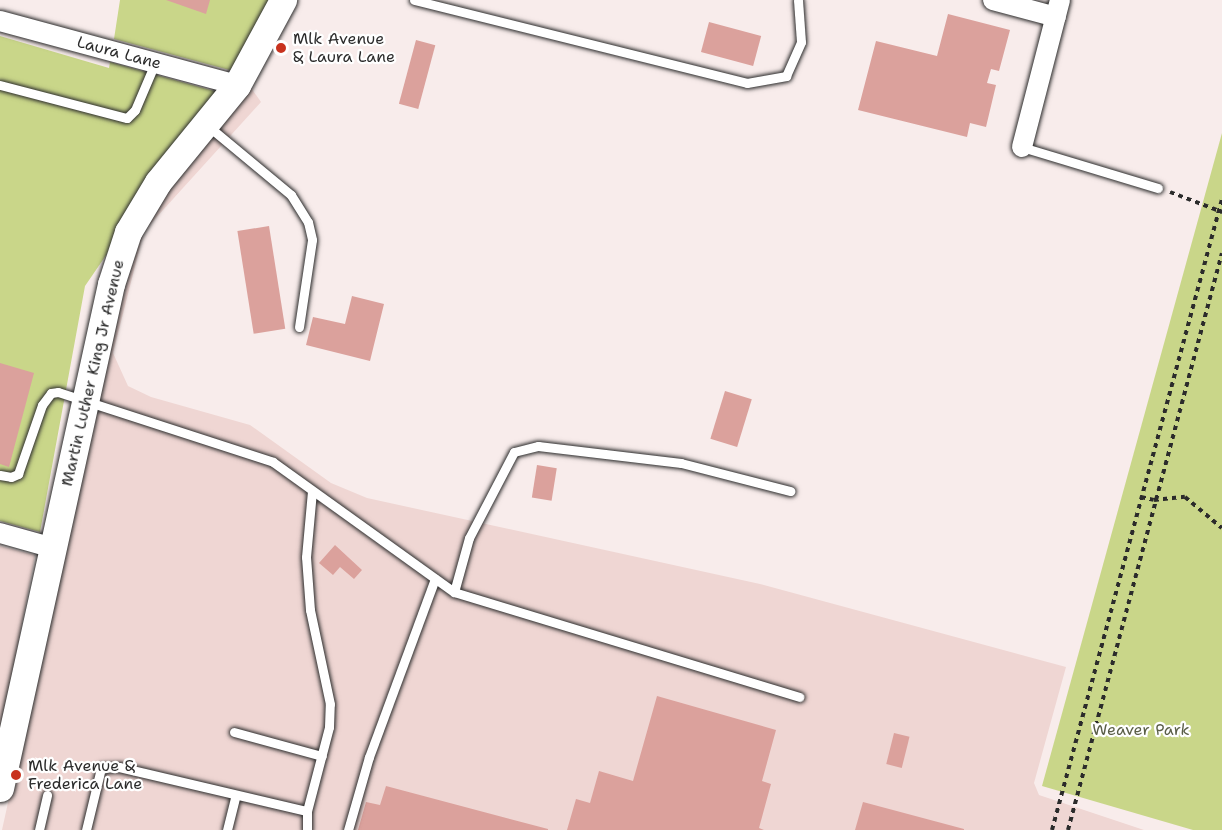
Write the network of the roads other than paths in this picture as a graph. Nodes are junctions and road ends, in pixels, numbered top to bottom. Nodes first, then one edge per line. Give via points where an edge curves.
1 (283, 0) edge
2 (414, 0) edge
3 (798, 0) edge
4 (993, 0) edge
5 (1058, 9) edge
6 (0, 21) edge
7 (155, 63) junction
8 (0, 85) edge
9 (237, 85) junction
10 (206, 125) junction
11 (1022, 147) joint
12 (1158, 188) road end
13 (299, 327) dead end
14 (84, 401) junction
15 (0, 475) edge
16 (312, 491) junction
17 (790, 491) dead end
18 (0, 533) edge
19 (53, 548) junction
20 (435, 579) junction
21 (454, 591) junction
22 (799, 697) dead end
23 (234, 732) dead end
24 (322, 756) junction
25 (0, 787) edge
26 (47, 795) dead end
27 (236, 795) junction
28 (307, 811) junction
29 (39, 830) edge
30 (86, 830) edge
31 (227, 830) edge
32 (307, 830) edge
33 (348, 830) edge

1 - 9 street, Martin Luther King Jr Avenue
2 - 3 lane via 747,83 786,76 801,42
4 - 5 street
5 - 11 street
6 - 7 street, Laura Lane
7 - 8 lane via 135,110 127,118
7 - 9 street, Laura Lane
9 - 10 street, Martin Luther King Jr Avenue
10 - 13 lane via 291,195 308,222 312,240
10 - 14 street, Martin Luther King Jr Avenue via 158,182 128,232 111,284
11 - 12 lane
14 - 15 lane via 54,392 42,405 18,474
14 - 16 lane via 273,462
14 - 19 street, Martin Luther King Jr Avenue
16 - 20 lane
16 - 24 lane via 306,557 310,610 330,704
17 - 21 lane via 681,463 538,446 514,452 469,538
18 - 19 street
19 - 25 street, Martin Luther King Jr Avenue
20 - 21 lane
20 - 33 lane via 369,757
21 - 22 lane
23 - 24 lane
24 - 28 lane
26 - 29 lane
27 - 28 lane
27 - 30 lane via 119,767 101,768
27 - 31 lane
28 - 32 lane

